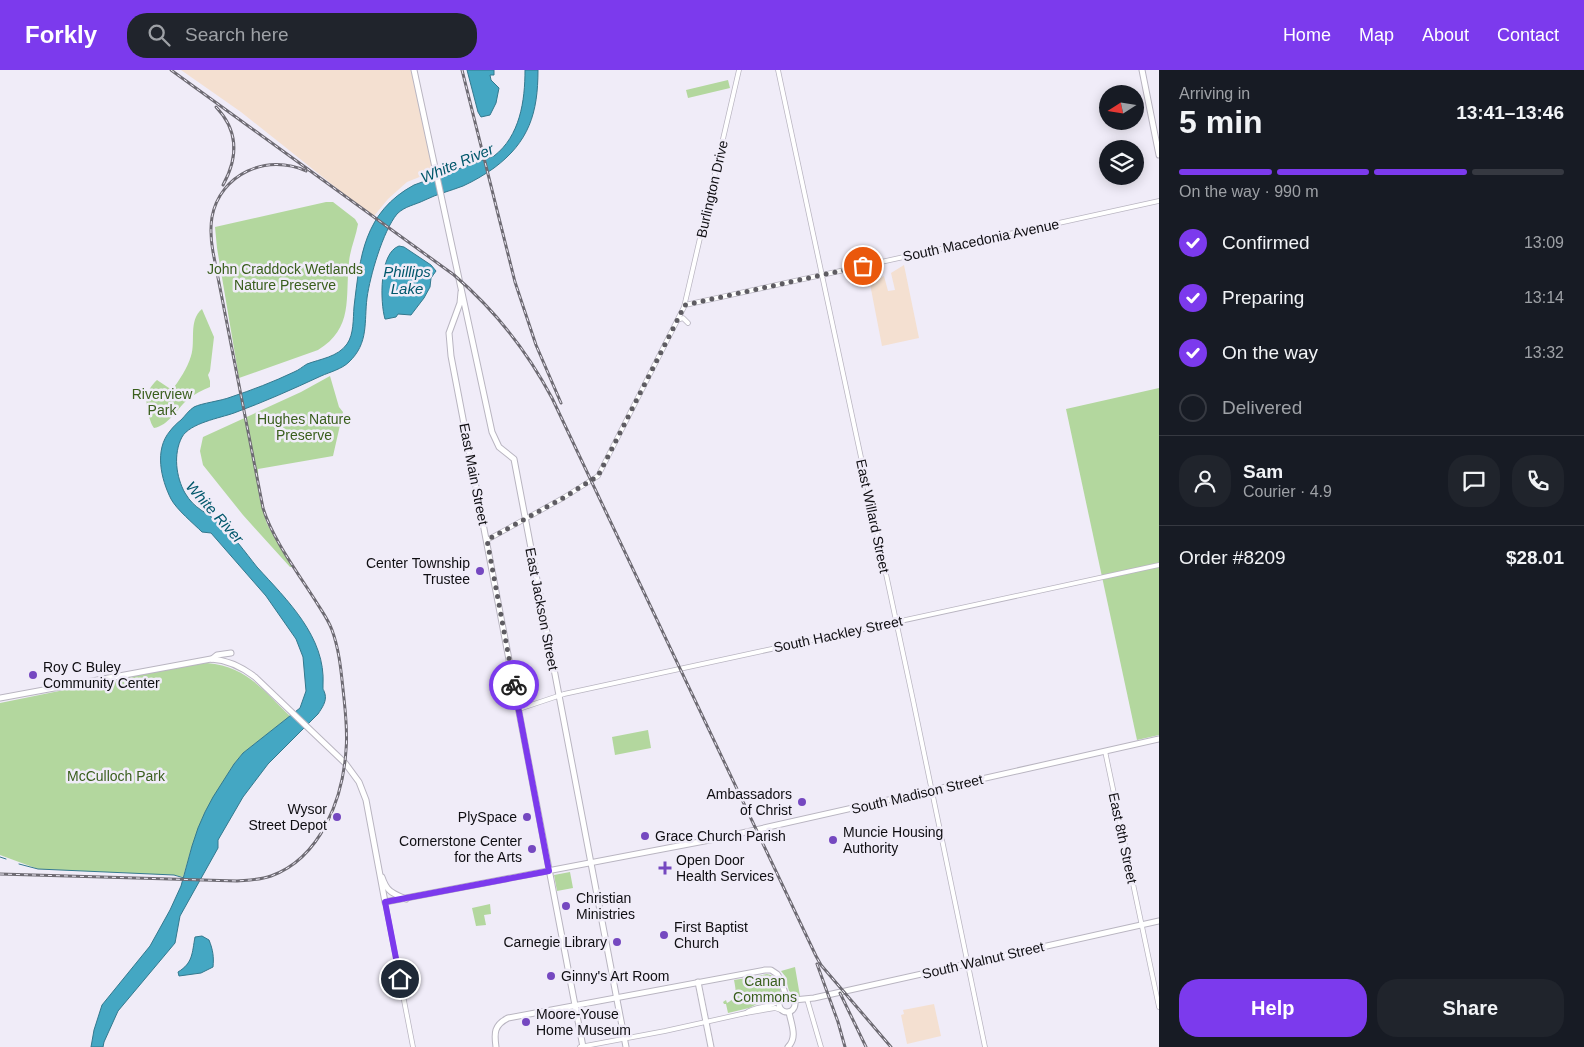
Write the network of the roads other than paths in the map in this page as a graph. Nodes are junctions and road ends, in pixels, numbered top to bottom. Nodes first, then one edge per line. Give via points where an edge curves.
1 (414, 70) edge
2 (739, 70) edge
3 (778, 70) edge
4 (1142, 70) edge
5 (1159, 155) edge
6 (1159, 201) edge
7 (822, 275) junction
8 (461, 285) junction
9 (685, 306) junction
10 (467, 314) junction
11 (455, 316) junction
12 (678, 320) junction
13 (688, 323) dead end
14 (524, 520) junction
15 (487, 540) junction
16 (1159, 565) edge
17 (896, 622) junction
18 (231, 653) dead end
19 (212, 660) junction
20 (558, 696) junction
21 (0, 698) edge
22 (519, 709) junction
23 (1159, 739) edge
24 (1105, 751) junction
25 (931, 791) junction
26 (591, 863) junction
27 (378, 868) junction
28 (549, 871) junction
29 (406, 899) junction
30 (385, 902) junction
31 (1159, 921) edge
32 (1142, 925) junction
33 (967, 963) junction
34 (698, 982) junction
35 (616, 998) junction
36 (784, 998) junction
37 (807, 999) junction
38 (794, 1003) junction
39 (575, 1006) junction
40 (1159, 1007) edge
41 (786, 1011) junction
42 (746, 1013) junction
43 (705, 1022) junction
44 (624, 1039) junction
45 (413, 1047) edge
46 (496, 1047) edge
47 (582, 1047) edge
48 (626, 1047) edge
49 (711, 1047) edge
50 (788, 1047) edge
51 (821, 1047) edge
52 (985, 1047) edge

1 - 8 main road, East Jackson Street
2 - 9 street, Burlington Drive
3 - 7 street, East Willard Street
4 - 5 main road
6 - 7 street, South Macedonia Avenue
7 - 9 street, South Macedonia Avenue
7 - 17 street, East Willard Street
8 - 10 main road, East Jackson Street
8 - 11 main road, East Main Street
9 - 12 street, Burlington Drive
10 - 11 main road
10 - 14 main road, East Jackson Street via 492,432 498,446 514,459
11 - 15 main road, East Main Street via 449,336 451,356
12 - 13 street via 683,318
12 - 14 street, Burlington Drive via 598,476
14 - 15 street, Burlington Drive
14 - 20 main road, East Jackson Street
15 - 22 main road, East Main Street
16 - 17 street, South Hackley Street
17 - 20 street, South Hackley Street
17 - 25 street, East Willard Street
18 - 19 main road via 218,655
19 - 21 main road
19 - 27 main road via 228,662 246,670 345,763 359,782 366,800
20 - 22 street, South Hackley Street
20 - 26 main road, East Jackson Street
22 - 28 main road, East Main Street
23 - 24 main road, South Madison Street
24 - 25 main road, South Madison Street
24 - 32 street, East 8th Street
25 - 26 main road, South Madison Street via 674,848
25 - 33 street, East Willard Street
26 - 28 main road, South Madison Street
26 - 35 main road, East Jackson Street
27 - 29 main road via 390,892
27 - 30 main road
28 - 29 main road, South Madison Street
28 - 39 main road, East Main Street
29 - 30 main road, South Madison Street
30 - 45 street
31 - 32 main road, South Walnut Street
32 - 33 main road, South Walnut Street
32 - 40 street, East 8th Street
33 - 37 main road, South Walnut Street
33 - 52 street, East Willard Street
34 - 35 main road
34 - 36 main road via 771,970 781,980
34 - 43 main road
35 - 39 main road
35 - 44 main road, East Jackson Street
36 - 38 main road via 790,997
36 - 41 main road via 780,1006
36 - 42 street via 774,1005
37 - 38 main road, South Walnut Street
37 - 51 street
38 - 41 main road via 792,1010
39 - 46 main road via 508,1018 498,1025
39 - 47 main road, East Main Street
41 - 42 street via 775,1008
41 - 50 main road via 794,1037
42 - 43 street
43 - 44 street
43 - 49 main road
44 - 47 street
44 - 48 main road, East Jackson Street

